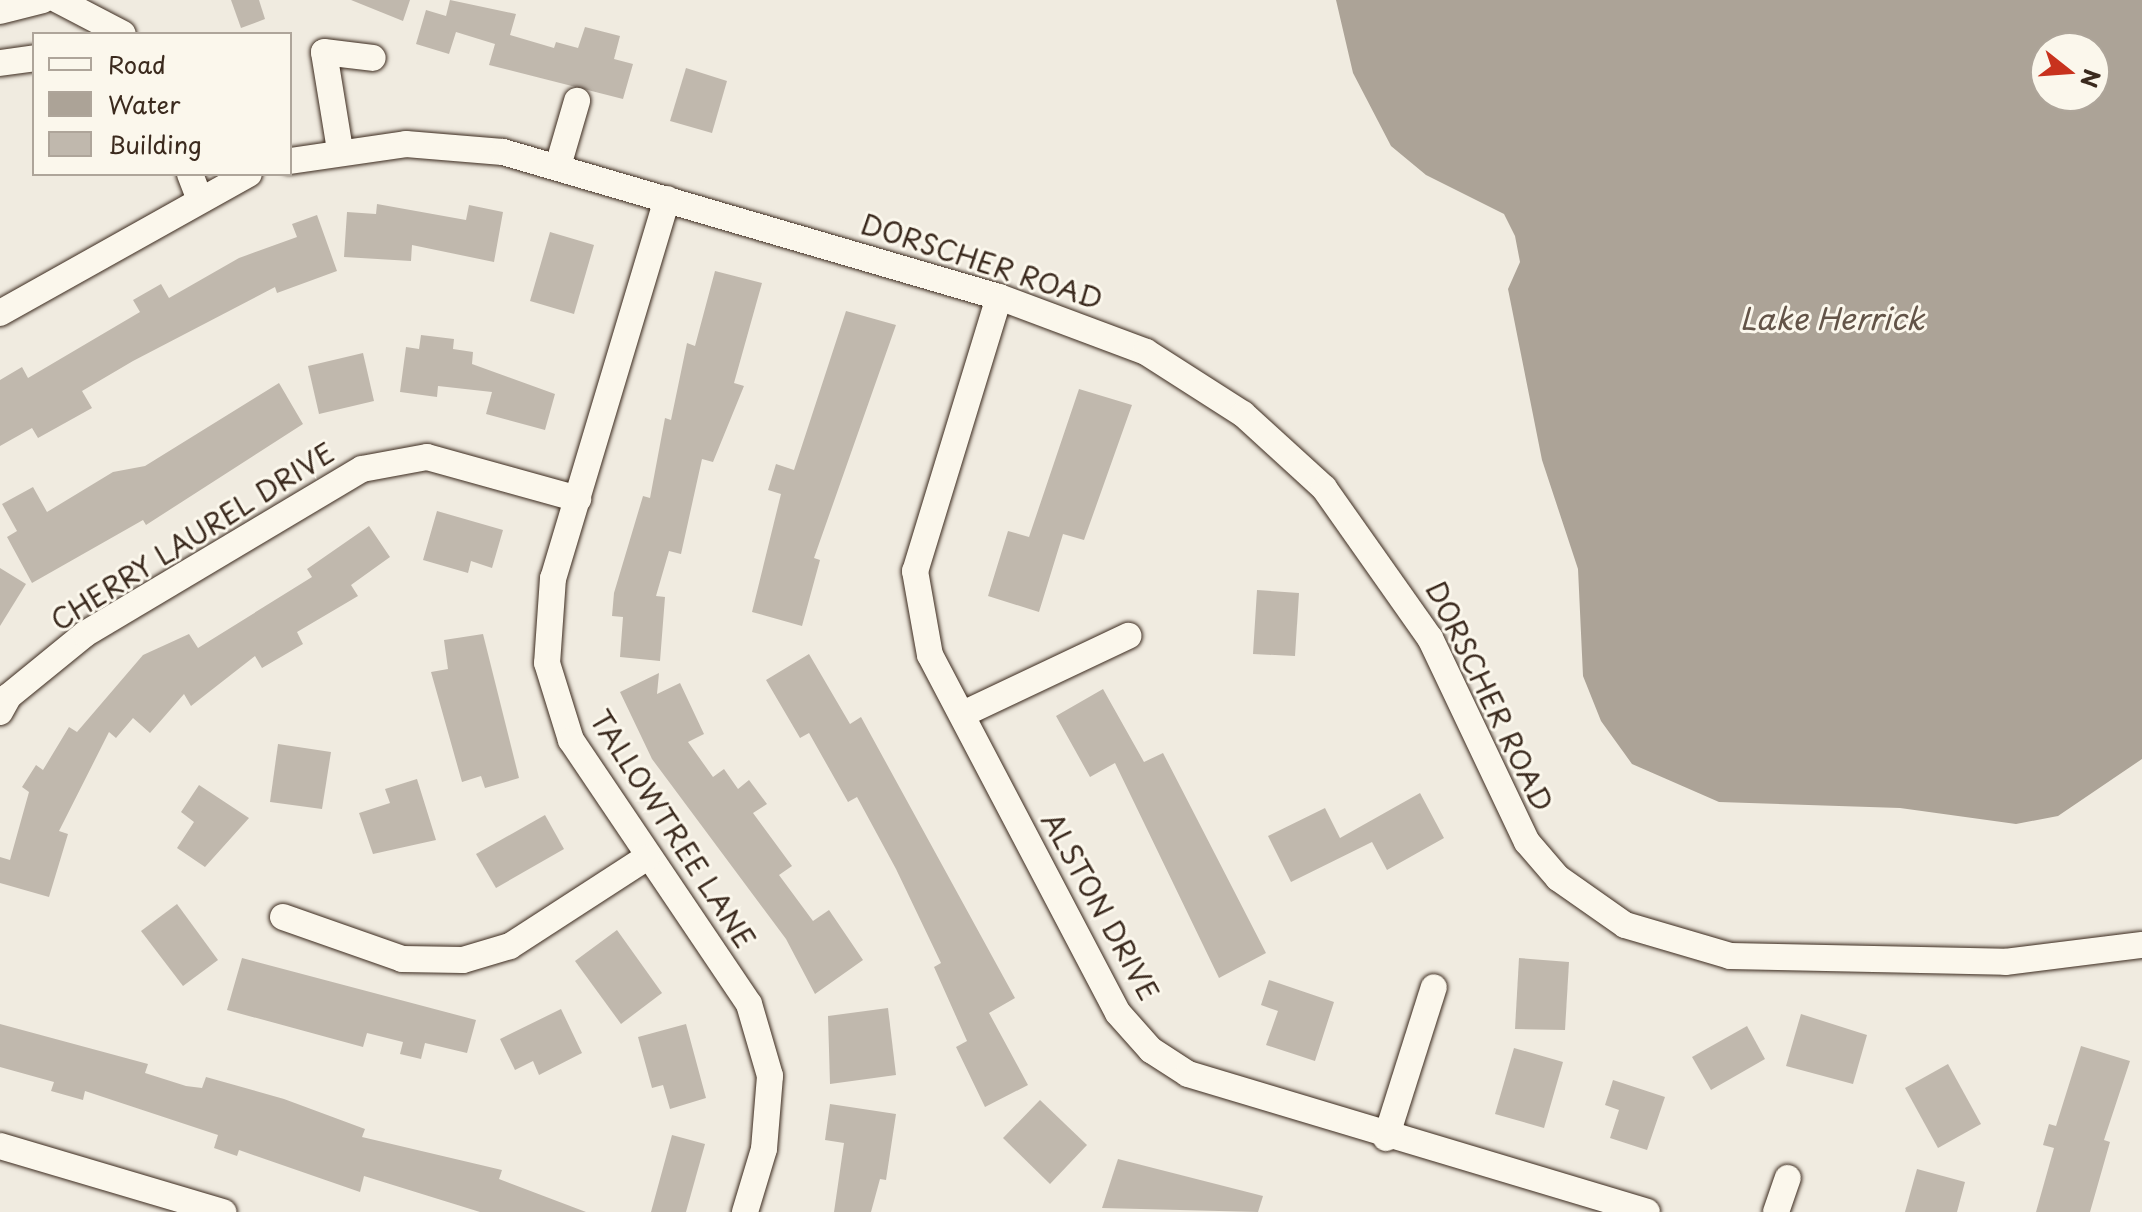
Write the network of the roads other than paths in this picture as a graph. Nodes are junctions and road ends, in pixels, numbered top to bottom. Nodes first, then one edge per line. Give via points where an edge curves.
1 (43, 0) edge
2 (58, 0) edge
3 (0, 11) edge
4 (119, 32) edge
5 (32, 58) edge
6 (373, 58) dead end
7 (0, 63) edge
8 (577, 101) dead end
9 (340, 150) junction
10 (292, 161) edge
11 (558, 166) junction
12 (240, 176) edge
13 (194, 186) edge
14 (667, 199) junction
15 (999, 297) junction
16 (0, 313) edge
17 (578, 499) junction
18 (1128, 636) dead end
19 (0, 712) edge
20 (963, 714) junction
21 (646, 858) junction
22 (283, 917) dead end
23 (2142, 945) edge
24 (1434, 987) dead end
25 (1386, 1138) junction
26 (0, 1146) edge
27 (1788, 1178) dead end
28 (223, 1212) edge
29 (745, 1212) edge
30 (1647, 1212) edge
31 (1776, 1212) edge

1 - 3 street
2 - 4 street
5 - 7 street
6 - 9 street via 324,52
8 - 11 street
9 - 10 street, DORSCHER ROAD
9 - 11 street, DORSCHER ROAD via 460,146
11 - 14 street, DORSCHER ROAD
12 - 13 street
13 - 16 street
14 - 15 street, DORSCHER ROAD
14 - 17 street, TALLOWTREE LANE
15 - 20 street, ALSTON DRIVE via 915,571 930,655
15 - 23 street, DORSCHER ROAD via 1146,352 1243,414 1324,488 1430,638 1527,842 1558,878 1625,925 1730,956 2005,962
17 - 19 street, CHERRY LAUREL DRIVE via 427,457 362,469 85,634 9,696
17 - 21 street, TALLOWTREE LANE via 553,578 547,663 571,740
18 - 20 street
20 - 25 street, ALSTON DRIVE via 1118,1013 1151,1050 1188,1074
21 - 22 street via 510,946 463,960 402,959
21 - 29 street, TALLOWTREE LANE via 749,1004 770,1076 764,1149
24 - 25 street
25 - 30 street, ALSTON DRIVE
26 - 28 street
27 - 31 street

